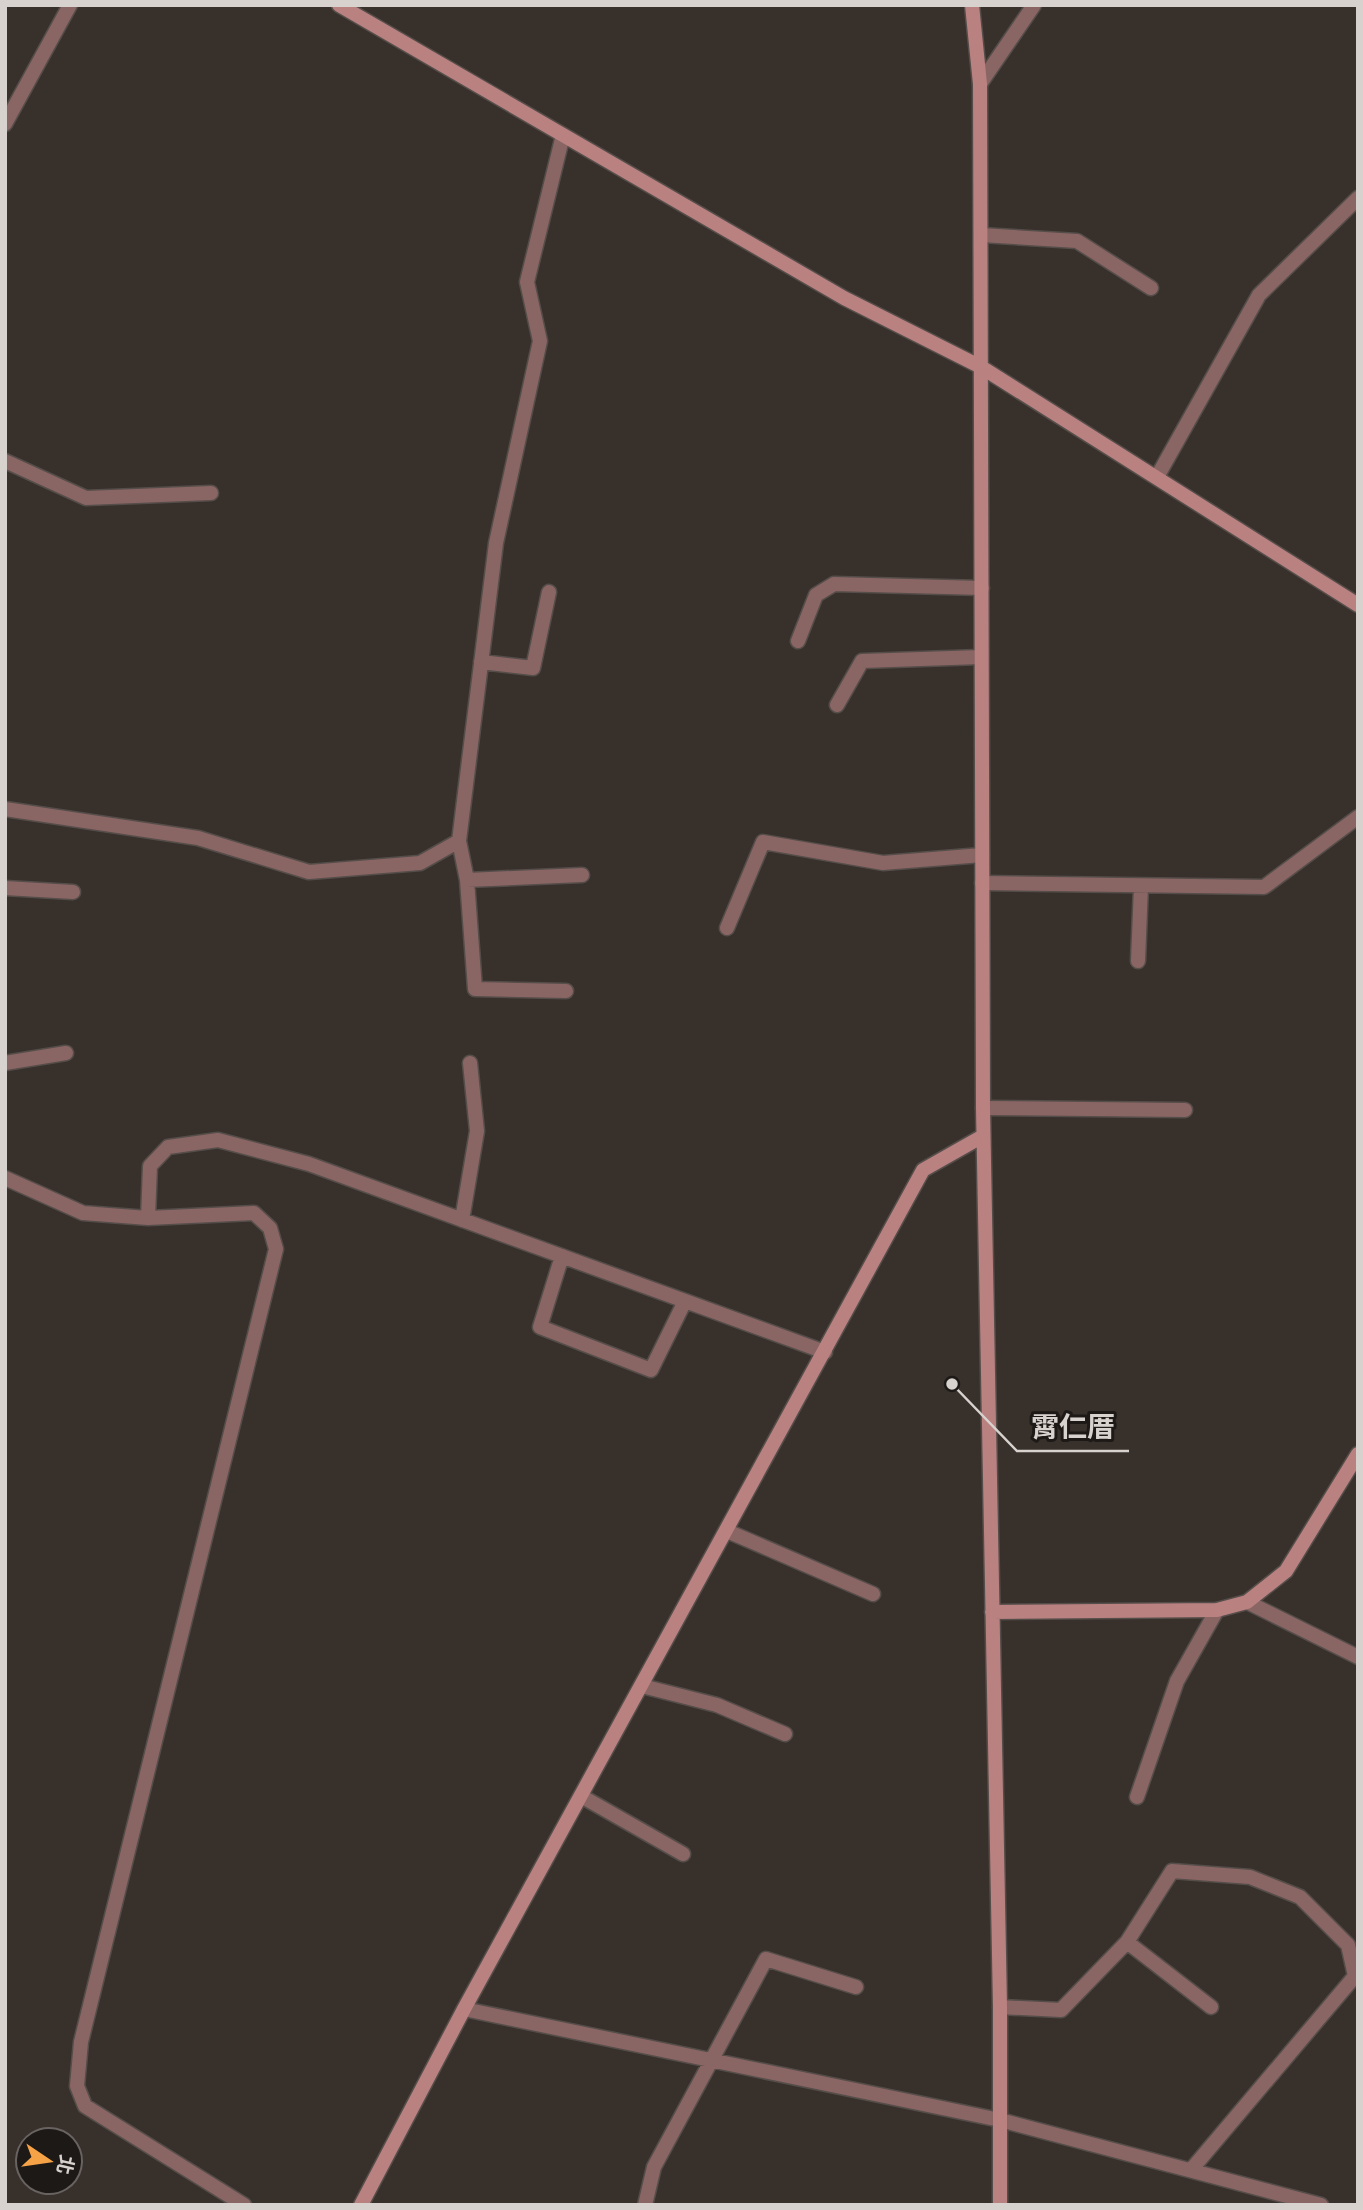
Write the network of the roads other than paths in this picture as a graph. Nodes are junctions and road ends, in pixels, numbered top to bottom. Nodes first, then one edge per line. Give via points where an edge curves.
1 (70, 5) edge
2 (339, 5) edge
3 (972, 5) edge
4 (1034, 5) edge
5 (980, 84) junction
6 (5, 124) edge
7 (563, 135) junction
8 (1358, 198) edge
9 (981, 235) junction
10 (1151, 288) dead end
11 (981, 367) junction
12 (5, 461) edge
13 (1157, 477) junction
14 (211, 493) dead end
15 (982, 589) junction
16 (549, 592) dead end
17 (1358, 605) edge
18 (797, 641) dead end
19 (981, 657) junction
20 (481, 662) junction
21 (837, 705) dead end
22 (5, 808) edge
23 (1358, 817) edge
24 (459, 841) junction
25 (982, 855) junction
26 (582, 874) dead end
27 (467, 880) junction
28 (982, 883) junction
29 (1141, 886) junction
30 (5, 888) edge
31 (73, 892) dead end
32 (727, 928) dead end
33 (1138, 961) dead end
34 (566, 991) dead end
35 (66, 1053) dead end
36 (5, 1063) edge
37 (470, 1063) dead end
38 (983, 1108) junction
39 (1185, 1110) dead end
40 (983, 1136) junction
41 (5, 1178) edge
42 (148, 1217) junction
43 (462, 1220) junction
44 (562, 1256) junction
45 (685, 1301) junction
46 (825, 1352) junction
47 (1358, 1454) edge
48 (727, 1531) junction
49 (873, 1594) dead end
50 (1247, 1602) junction
51 (1217, 1610) junction
52 (992, 1612) junction
53 (1358, 1657) edge
54 (642, 1686) junction
55 (785, 1734) dead end
56 (581, 1796) junction
57 (1137, 1797) dead end
58 (683, 1854) dead end
59 (1127, 1942) junction
60 (856, 1987) dead end
61 (999, 2007) junction
62 (1211, 2007) dead end
63 (464, 2009) junction
64 (712, 2060) junction
65 (1000, 2120) junction
66 (1191, 2170) junction
67 (244, 2205) edge
68 (361, 2205) edge
69 (645, 2205) edge
70 (1000, 2205) edge
71 (1321, 2205) edge

1 - 6 street
2 - 7 street
3 - 5 street
4 - 5 street
5 - 9 street
7 - 11 street via 844,298
7 - 20 street via 527,282 540,341 496,542
8 - 13 street via 1259,295
9 - 10 street via 1077,241
9 - 11 street
11 - 13 street
11 - 15 street
12 - 14 street via 86,498
13 - 17 street
15 - 18 street via 834,584 816,595
15 - 19 street
16 - 20 street via 533,668
19 - 21 street via 862,661
19 - 25 street
20 - 24 street
22 - 24 street via 198,838 309,872 420,863
23 - 29 street via 1264,887
24 - 27 street
25 - 28 street
25 - 32 street via 883,863 763,842
26 - 27 street
27 - 34 street via 475,989
28 - 29 street
28 - 38 street
29 - 33 street
30 - 31 street
35 - 36 street
37 - 43 street via 477,1131
38 - 39 street
38 - 40 street
40 - 46 street via 923,1170
40 - 52 street
41 - 42 street via 83,1213
42 - 43 street via 150,1166 168,1147 218,1140 309,1164
42 - 67 street via 254,1213 270,1228 276,1249 81,2042 77,2086 85,2106
43 - 44 street
44 - 45 street
44 - 45 street via 540,1327 651,1370
45 - 46 street
46 - 48 street
47 - 50 street via 1286,1571
48 - 49 street
48 - 54 street
50 - 51 street
50 - 53 street
51 - 52 street
51 - 57 street via 1177,1681
52 - 61 street
54 - 55 street via 717,1705
54 - 56 street
56 - 58 street
56 - 63 street
59 - 61 street via 1061,2010
59 - 62 street
59 - 66 street via 1172,1871 1250,1877 1300,1897 1348,1945 1355,1976
60 - 64 street via 765,1959
61 - 65 street
63 - 64 street
63 - 68 street
64 - 65 street
64 - 69 street via 654,2167
65 - 66 street
65 - 70 street
66 - 71 street

